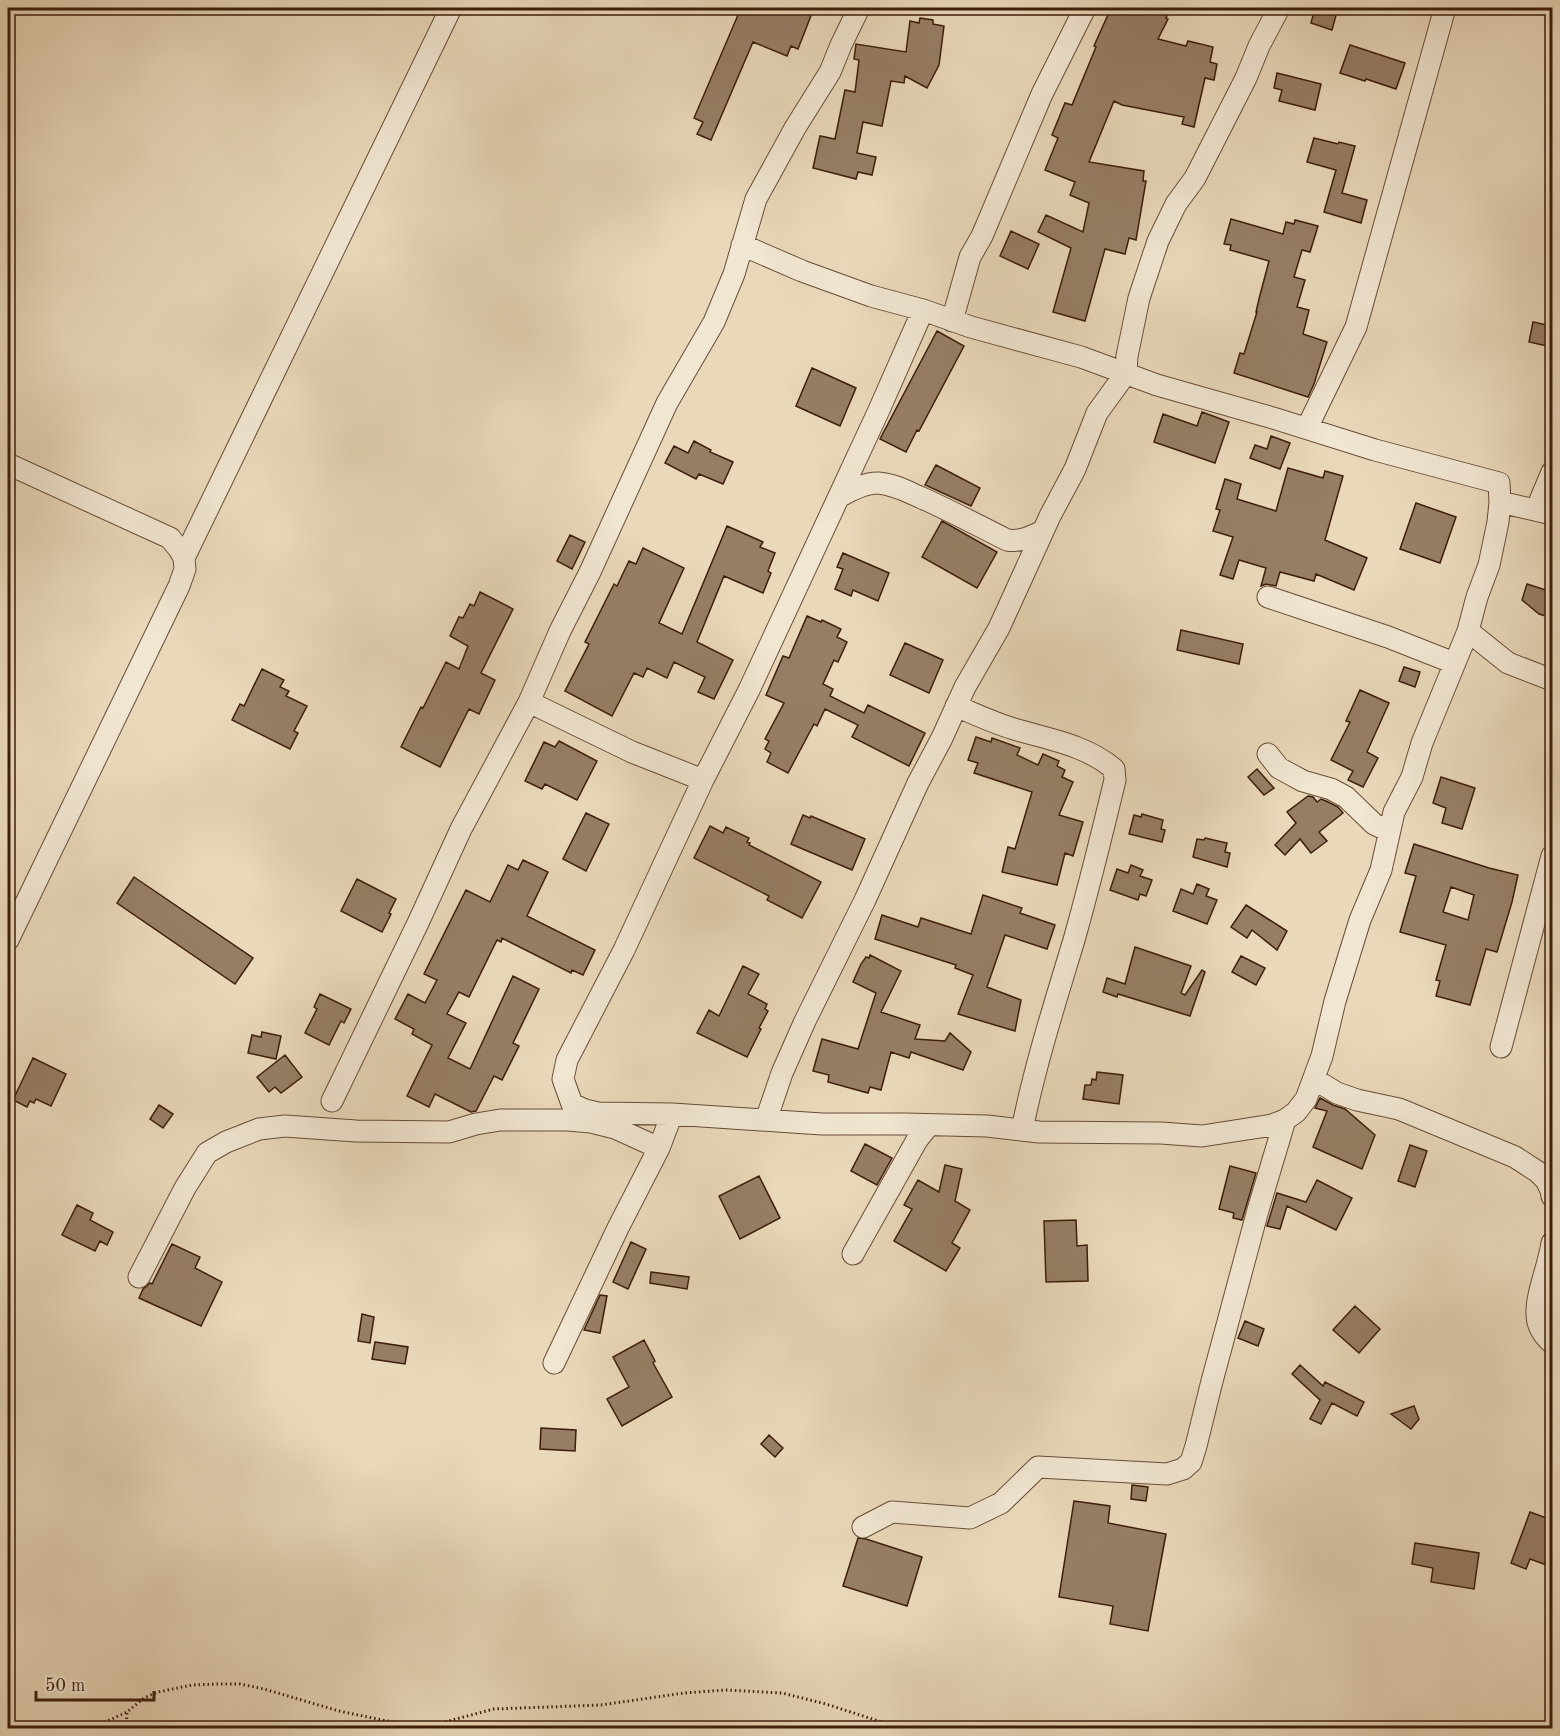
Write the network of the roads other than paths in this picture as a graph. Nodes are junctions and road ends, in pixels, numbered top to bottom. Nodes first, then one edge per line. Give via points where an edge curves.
1 (451, 8) edge
2 (859, 8) edge
3 (1085, 8) edge
4 (1279, 8) edge
5 (1445, 8) edge
6 (742, 245) junction
7 (922, 310) junction
8 (952, 321) junction
9 (1126, 373) junction
10 (1307, 428) junction
11 (8, 464) edge
12 (1552, 472) edge
13 (838, 497) junction
14 (1500, 502) junction
15 (1544, 512) edge
16 (1043, 531) junction
17 (184, 558) junction
18 (1268, 597) dead end
19 (1468, 631) junction
20 (1454, 663) junction
21 (1552, 680) edge
22 (529, 702) junction
23 (957, 706) junction
24 (1268, 754) dead end
25 (703, 780) junction
26 (1389, 831) junction
27 (1552, 856) edge
28 (8, 940) edge
29 (1501, 1047) dead end
30 (1314, 1079) junction
31 (332, 1101) dead end
32 (672, 1114) junction
33 (766, 1120) junction
34 (1285, 1120) junction
35 (929, 1125) junction
36 (1022, 1130) junction
37 (659, 1148) junction
38 (1552, 1196) edge
39 (1552, 1243) edge
40 (853, 1254) dead end
41 (139, 1276) dead end
42 (1552, 1343) edge
43 (554, 1363) dead end
44 (863, 1527) dead end

1 - 17 street
2 - 6 street via 830,72 761,188
3 - 8 street via 970,257
4 - 9 street via 1195,178 1176,204 1158,242 1139,298
5 - 10 street via 1356,327
6 - 7 street via 871,296
6 - 22 street via 714,321 667,403
7 - 8 street
7 - 13 street
8 - 9 street
9 - 10 street
9 - 16 street via 1097,413 1075,470
10 - 14 street via 1499,483
11 - 17 street via 170,538
12 - 15 street
13 - 16 street via 865,485 893,485 1007,540 1026,539
13 - 25 street
14 - 15 street
14 - 19 street via 1489,566
16 - 23 street via 999,628
17 - 28 street via 185,569 176,591
18 - 20 street
19 - 20 street
19 - 21 street via 1508,663
20 - 26 street
22 - 25 street via 632,752
22 - 31 street via 461,828
23 - 33 street via 805,1021
23 - 36 street via 1011,728 1071,744 1114,769 1115,780 1097,856 1048,1022
24 - 26 street via 1290,774 1346,797 1374,824
25 - 32 street via 624,950 567,1060 563,1079 572,1104 585,1110
26 - 30 street via 1381,870 1360,920
27 - 29 street
30 - 34 street via 1306,1099
30 - 38 street via 1337,1093 1399,1109 1515,1157 1538,1172
32 - 33 street
32 - 37 street
33 - 35 street
34 - 36 street via 1202,1136
34 - 44 street via 1196,1446 1191,1462 1183,1470 1167,1474 1038,1467 1001,1503 970,1518 892,1512
35 - 36 street
35 - 40 street via 916,1140
37 - 41 street via 615,1128 568,1120 500,1120 449,1132 285,1126 259,1129 207,1153
37 - 43 street
39 - 42 street via 1537,1316 1542,1332

